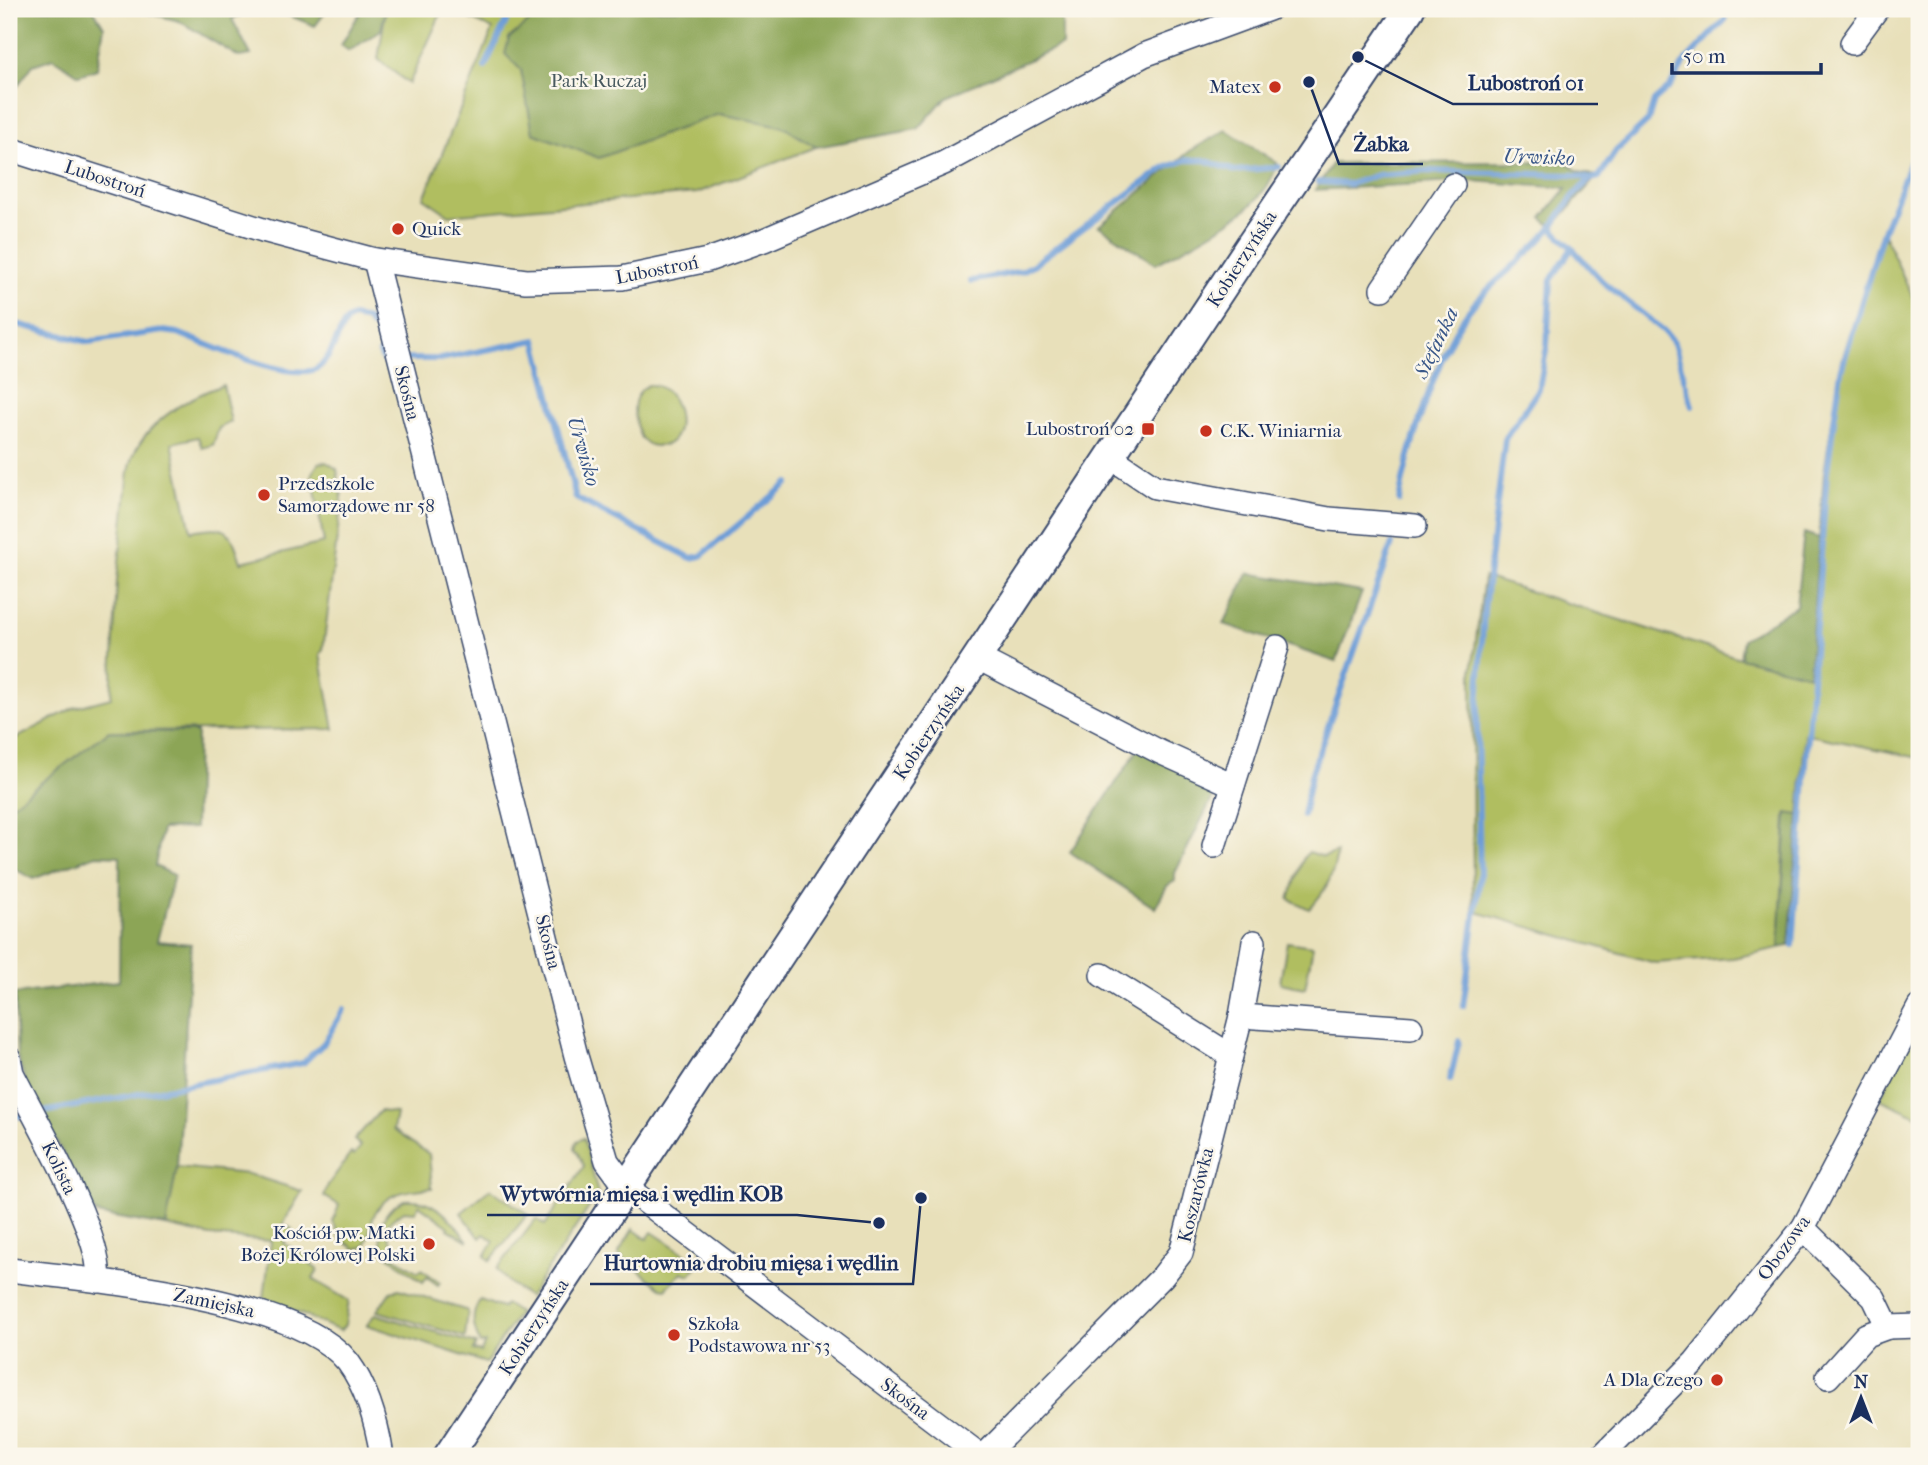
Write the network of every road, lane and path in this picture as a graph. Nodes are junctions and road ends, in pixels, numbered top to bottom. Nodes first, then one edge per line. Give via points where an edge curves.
1 (1269, 9) edge
2 (1410, 9) edge
3 (1877, 9) edge
4 (1852, 43) dead end
5 (9, 149) edge
6 (1453, 185) dead end
7 (375, 260) junction
8 (1382, 289) dead end
9 (1112, 458) junction
10 (1416, 526) dead end
11 (1277, 648) dead end
12 (978, 658) junction
13 (1233, 785) junction
14 (1214, 846) dead end
15 (1254, 942) dead end
16 (1102, 975) dead end
17 (1919, 1007) edge
18 (1241, 1016) junction
19 (1411, 1028) dead end
20 (1231, 1056) junction
21 (10, 1068) edge
22 (626, 1187) junction
23 (1803, 1228) junction
24 (9, 1270) edge
25 (98, 1281) junction
26 (1919, 1326) edge
27 (1888, 1327) junction
28 (1828, 1377) dead end
29 (382, 1456) edge
30 (448, 1456) edge
31 (982, 1456) edge
32 (1602, 1456) edge

1 - 7 street, Lubostroń via 1144,55 944,163 708,260 622,278 560,282 488,278
2 - 9 street, Kobierzyńska
3 - 4 street
5 - 7 street, Lubostroń via 266,231
6 - 8 street
7 - 22 street, Skośna via 579,1068 607,1161
9 - 10 street via 1155,486 1329,519
9 - 12 street, Kobierzyńska
11 - 13 street
12 - 13 street
12 - 22 street, Kobierzyńska
13 - 14 street
15 - 18 street, Koszarówka
16 - 20 street
17 - 23 street, Obozowa
18 - 19 street
18 - 20 street, Koszarówka
20 - 31 street, Koszarówka via 1181,1253
21 - 25 street, Kolista via 92,1239 100,1269
22 - 30 street, Kobierzyńska
22 - 31 street, Skośna
23 - 27 street via 1874,1298
23 - 32 street, Obozowa via 1695,1362
24 - 25 street, Zamiejska
25 - 29 street, Zamiejska via 239,1305 323,1341 347,1361 358,1379 372,1409
26 - 27 street
27 - 28 street via 1866,1335

